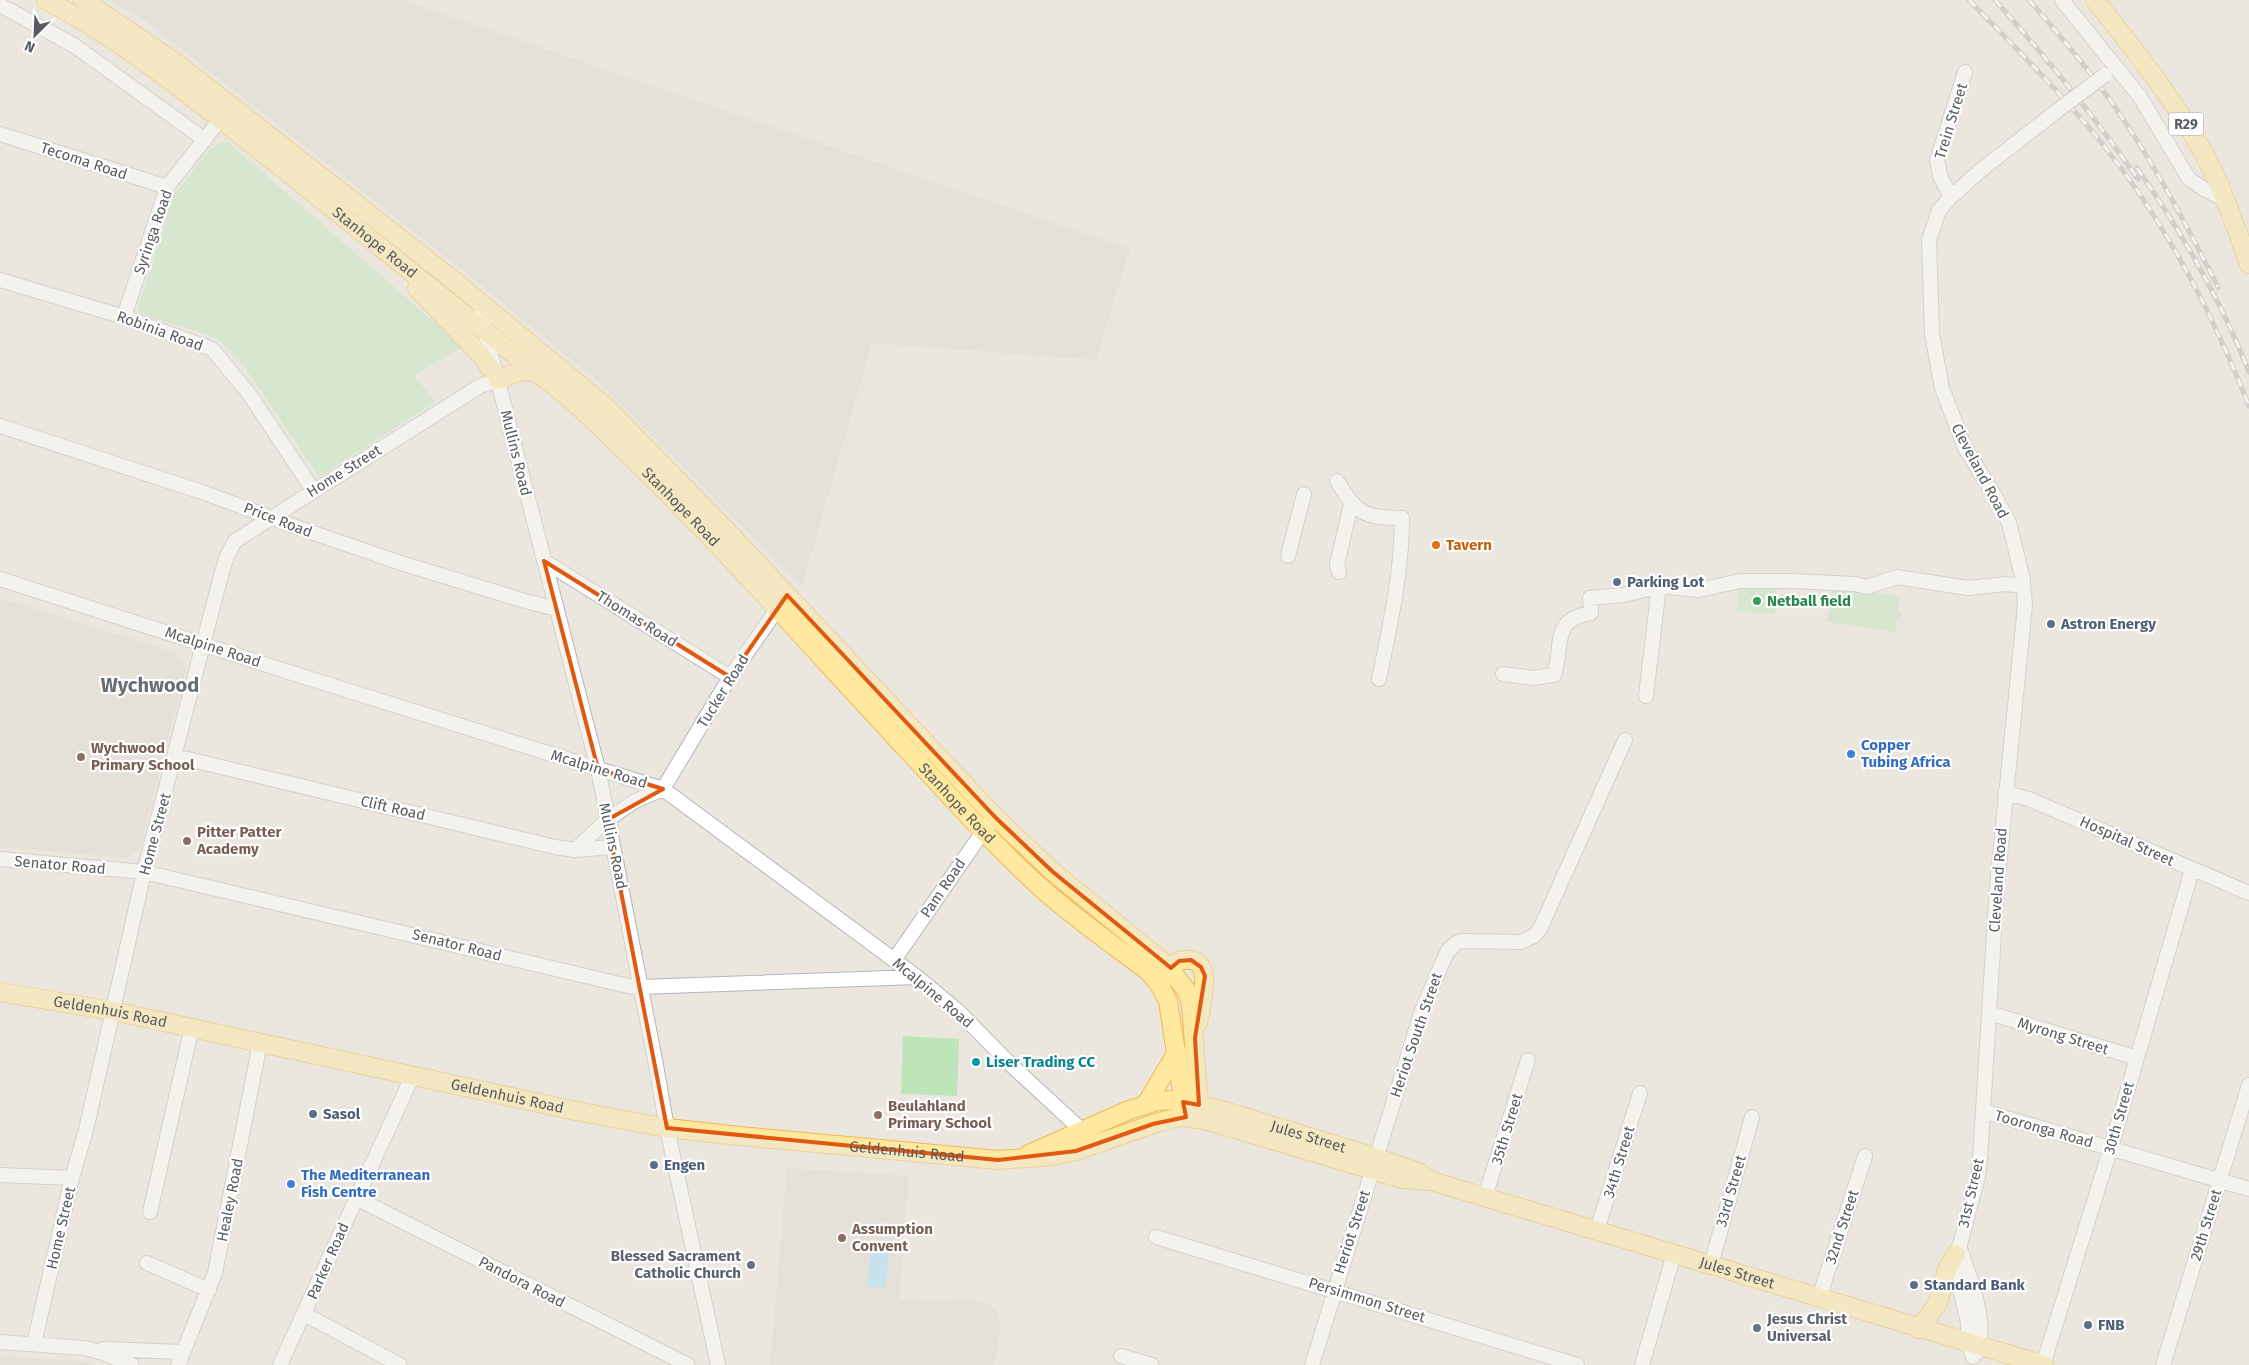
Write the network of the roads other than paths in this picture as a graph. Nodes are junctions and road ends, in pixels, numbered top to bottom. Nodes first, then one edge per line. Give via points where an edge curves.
1 (46, 0) edge
2 (2062, 0) edge
3 (2094, 0) edge
4 (0, 5) edge
5 (78, 5) edge
6 (2117, 66) junction
7 (1965, 72) dead end
8 (225, 113) junction
9 (0, 134) edge
10 (205, 140) junction
11 (167, 187) junction
12 (1950, 196) junction
13 (2224, 199) junction
14 (372, 240) junction
15 (2249, 264) edge
16 (0, 280) edge
17 (481, 303) junction
18 (124, 317) junction
19 (485, 331) junction
20 (536, 372) junction
21 (497, 378) junction
22 (0, 426) edge
23 (1337, 481) dead end
24 (313, 490) junction
25 (1304, 494) dead end
26 (1351, 504) junction
27 (272, 517) junction
28 (1288, 556) dead end
29 (544, 561) junction
30 (1338, 572) dead end
31 (0, 579) edge
32 (1659, 586) junction
33 (2023, 586) junction
34 (787, 595) junction
35 (557, 609) junction
36 (777, 610) junction
37 (203, 644) junction
38 (841, 653) junction
39 (828, 665) junction
40 (1503, 674) dead end
41 (730, 677) junction
42 (1379, 679) dead end
43 (1646, 696) dead end
44 (1625, 740) dead end
45 (175, 756) junction
46 (598, 768) junction
47 (663, 789) junction
48 (2005, 793) junction
49 (995, 817) junction
50 (607, 820) junction
51 (982, 830) junction
52 (612, 848) junction
53 (576, 850) junction
54 (0, 859) edge
55 (2192, 870) junction
56 (144, 872) junction
57 (1054, 872) junction
58 (1038, 885) junction
59 (2249, 893) edge
60 (894, 960) junction
61 (1170, 969) junction
62 (917, 977) junction
63 (1161, 986) junction
64 (641, 987) junction
65 (0, 992) edge
66 (113, 1011) junction
67 (1989, 1013) junction
68 (192, 1027) junction
69 (1195, 1038) junction
70 (260, 1043) junction
71 (1177, 1052) junction
72 (2137, 1058) junction
73 (1528, 1060) dead end
74 (413, 1075) junction
75 (2249, 1085) edge
76 (1640, 1093) dead end
77 (1146, 1104) junction
78 (1191, 1111) junction
79 (1983, 1111) junction
80 (1752, 1117) dead end
81 (667, 1128) junction
82 (1082, 1130) junction
83 (1096, 1145) junction
84 (2111, 1147) junction
85 (1865, 1156) dead end
86 (1020, 1158) junction
87 (1374, 1164) junction
88 (0, 1175) edge
89 (72, 1178) junction
90 (2220, 1180) junction
91 (2249, 1189) edge
92 (1485, 1197) junction
93 (356, 1198) junction
94 (150, 1212) dead end
95 (1597, 1230) junction
96 (1156, 1237) dead end
97 (1957, 1250) junction
98 (1674, 1254) junction
99 (147, 1263) dead end
100 (1711, 1265) junction
101 (209, 1290) junction
102 (1334, 1290) junction
103 (1819, 1298) junction
104 (304, 1314) junction
105 (1920, 1329) junction
106 (0, 1342) edge
107 (34, 1344) junction
108 (85, 1348) junction
109 (1973, 1353) edge
110 (1121, 1356) dead end
111 (180, 1358) edge
112 (132, 1365) edge
113 (280, 1365) edge
114 (400, 1365) edge
115 (688, 1365) edge
116 (718, 1365) edge
117 (1152, 1365) edge
118 (1312, 1365) edge
119 (1577, 1365) edge
120 (1642, 1365) edge
121 (2044, 1365) edge
122 (2163, 1365) edge

1 - 5 main road, Stanhope Road
2 - 6 street
3 - 13 main road, R29 via 2130,44 2191,132
4 - 10 street via 75,46
5 - 8 main road, Stanhope Road via 131,53
6 - 12 street, Cleveland Road, bridge
6 - 13 street via 2153,117 2189,179
7 - 12 street, Trein Street via 1937,160 1940,176
8 - 10 street, Syringa Road
8 - 14 main road, Stanhope Road
8 - 17 main road, Stanhope Road
9 - 11 street, Tecoma Road
10 - 11 street, Syringa Road
11 - 18 street, Syringa Road
12 - 33 street, Cleveland Road via 1935,219 1928,240 1935,359 1956,429 2008,523
13 - 15 main road, R29
14 - 19 main road, Stanhope Road
14 - 21 main road via 480,354
16 - 18 street, Robinia Road
17 - 19 street, Mullins Road
17 - 34 main road, Stanhope Road via 604,406
18 - 24 street, Robinia Road via 212,349 249,394
19 - 20 main road, Stanhope Road
19 - 21 street, Mullins Road
20 - 21 main road via 520,371
20 - 36 main road, Stanhope Road via 608,434 664,489
21 - 24 street, Home Street
21 - 29 street, Mullins Road
22 - 27 street, Price Road
23 - 26 street
24 - 27 street, Home Street
25 - 28 street
26 - 30 street
26 - 42 street via 1360,512 1383,518 1402,518 1402,555
27 - 35 street, Price Road via 401,563
27 - 37 street, Home Street via 235,541 230,548
29 - 35 street, Mullins Road
29 - 41 street, Thomas Road
31 - 37 street, Mcalpine Road
32 - 33 street via 1699,590 1740,581 1792,581 1867,587 1897,576 1968,588 2006,584
32 - 40 street via 1624,595 1590,598 1591,613 1568,621 1561,632 1554,675 1533,678
32 - 43 street
33 - 48 street, Cleveland Road via 2022,643
34 - 36 street, Tucker Road
34 - 38 main road, Stanhope Road
35 - 46 street, Mullins Road
36 - 39 main road, Stanhope Road
36 - 41 street, Tucker Road
37 - 45 street, Home Street
37 - 46 street, Mcalpine Road
38 - 39 main road
38 - 49 main road, Stanhope Road
39 - 51 main road, Stanhope Road
41 - 47 street, Tucker Road
44 - 87 street, Heriot South Street via 1540,929 1521,942 1461,941 1447,952 1422,1010
45 - 53 street, Clift Road
45 - 56 street, Home Street
46 - 47 street, Mcalpine Road
46 - 50 street, Mullins Road
47 - 50 street via 635,801
47 - 60 street, Mcalpine Road
48 - 55 street, Hospital Street via 2029,798
48 - 67 street, Cleveland Road
49 - 51 street, Pam Road
49 - 57 main road, Stanhope Road
50 - 52 street, Mullins Road
50 - 53 street
51 - 58 main road, Stanhope Road
51 - 60 street, Pam Road
52 - 53 street, Clift Road
52 - 64 street, Mullins Road
54 - 56 street, Senator Road
55 - 59 street, Hospital Street
55 - 72 street, 30th Street
56 - 64 street, Senator Road
56 - 66 street, Home Street
57 - 58 main road
57 - 61 main road, Stanhope Road
58 - 63 main road, Stanhope Road via 1149,972
60 - 62 street, Mcalpine Road
61 - 63 main road
61 - 69 main road, Stanhope Road via 1187,991
61 - 69 main road via 1179,961 1187,960 1198,964 1203,971 1205,987
62 - 64 street, Senator Road
62 - 82 street, Mcalpine Road via 959,1012
63 - 71 main road, Stanhope Road via 1168,1000
64 - 81 street, Mullins Road
65 - 66 main road, Geldenhuis Road
66 - 68 main road, Geldenhuis Road
66 - 89 street, Home Street
67 - 72 street, Myrong Street
67 - 79 street, Cleveland Road
68 - 70 main road, Geldenhuis Road
68 - 94 street
69 - 78 main road, Stanhope Road
70 - 74 main road, Geldenhuis Road
70 - 101 street, Healey Road via 228,1211
71 - 77 main road
71 - 78 main road, Stanhope Road
72 - 84 street, 30th Street
73 - 92 street, 35th Street
74 - 81 main road, Geldenhuis Road
74 - 93 street, Parker Road
75 - 90 street, 29th Street
76 - 95 street, 34th Street
77 - 78 main road, Geldenhuis Road via 1166,1100
77 - 82 main road, Geldenhuis Road
78 - 83 main road, Geldenhuis Road
78 - 87 main road, Jules Street
79 - 84 street, Tooronga Road
79 - 97 street, 31st Street via 1978,1176
80 - 100 street, 33rd Street
81 - 86 main road, Geldenhuis Road via 968,1158
81 - 116 street, Mullins Road
82 - 83 street, Mcalpine Road
82 - 86 main road, Geldenhuis Road
83 - 86 main road, Geldenhuis Road via 1053,1156
84 - 90 street, Tooronga Road
84 - 121 street, 30th Street
85 - 103 street, 32nd Street
87 - 92 main road, Jules Street via 1411,1181 1431,1181
87 - 102 street, Heriot Street
88 - 89 street
89 - 107 street, Home Street
90 - 91 street, Tooronga Road
90 - 122 street, 29th Street
92 - 95 main road, Jules Street
93 - 104 street, Parker Road
93 - 115 street, Pandora Road
95 - 98 main road, Jules Street
96 - 102 street, Persimmon Street
97 - 105 main road via 1938,1303
97 - 109 street, 31st Street via 1956,1274
98 - 100 main road, Jules Street
98 - 120 street
99 - 101 street
100 - 103 main road, Jules Street
101 - 111 street, Healey Road
102 - 118 street, Heriot Street
102 - 119 street, Persimmon Street
103 - 105 main road, Jules Street
104 - 113 street, Parker Road
104 - 114 street
105 - 109 main road, Jules Street
106 - 107 street, Healey Road
107 - 108 street, Healey Road
108 - 111 street, Healey Road
108 - 112 street, Healey Road
109 - 121 main road, Jules Street
110 - 117 street

